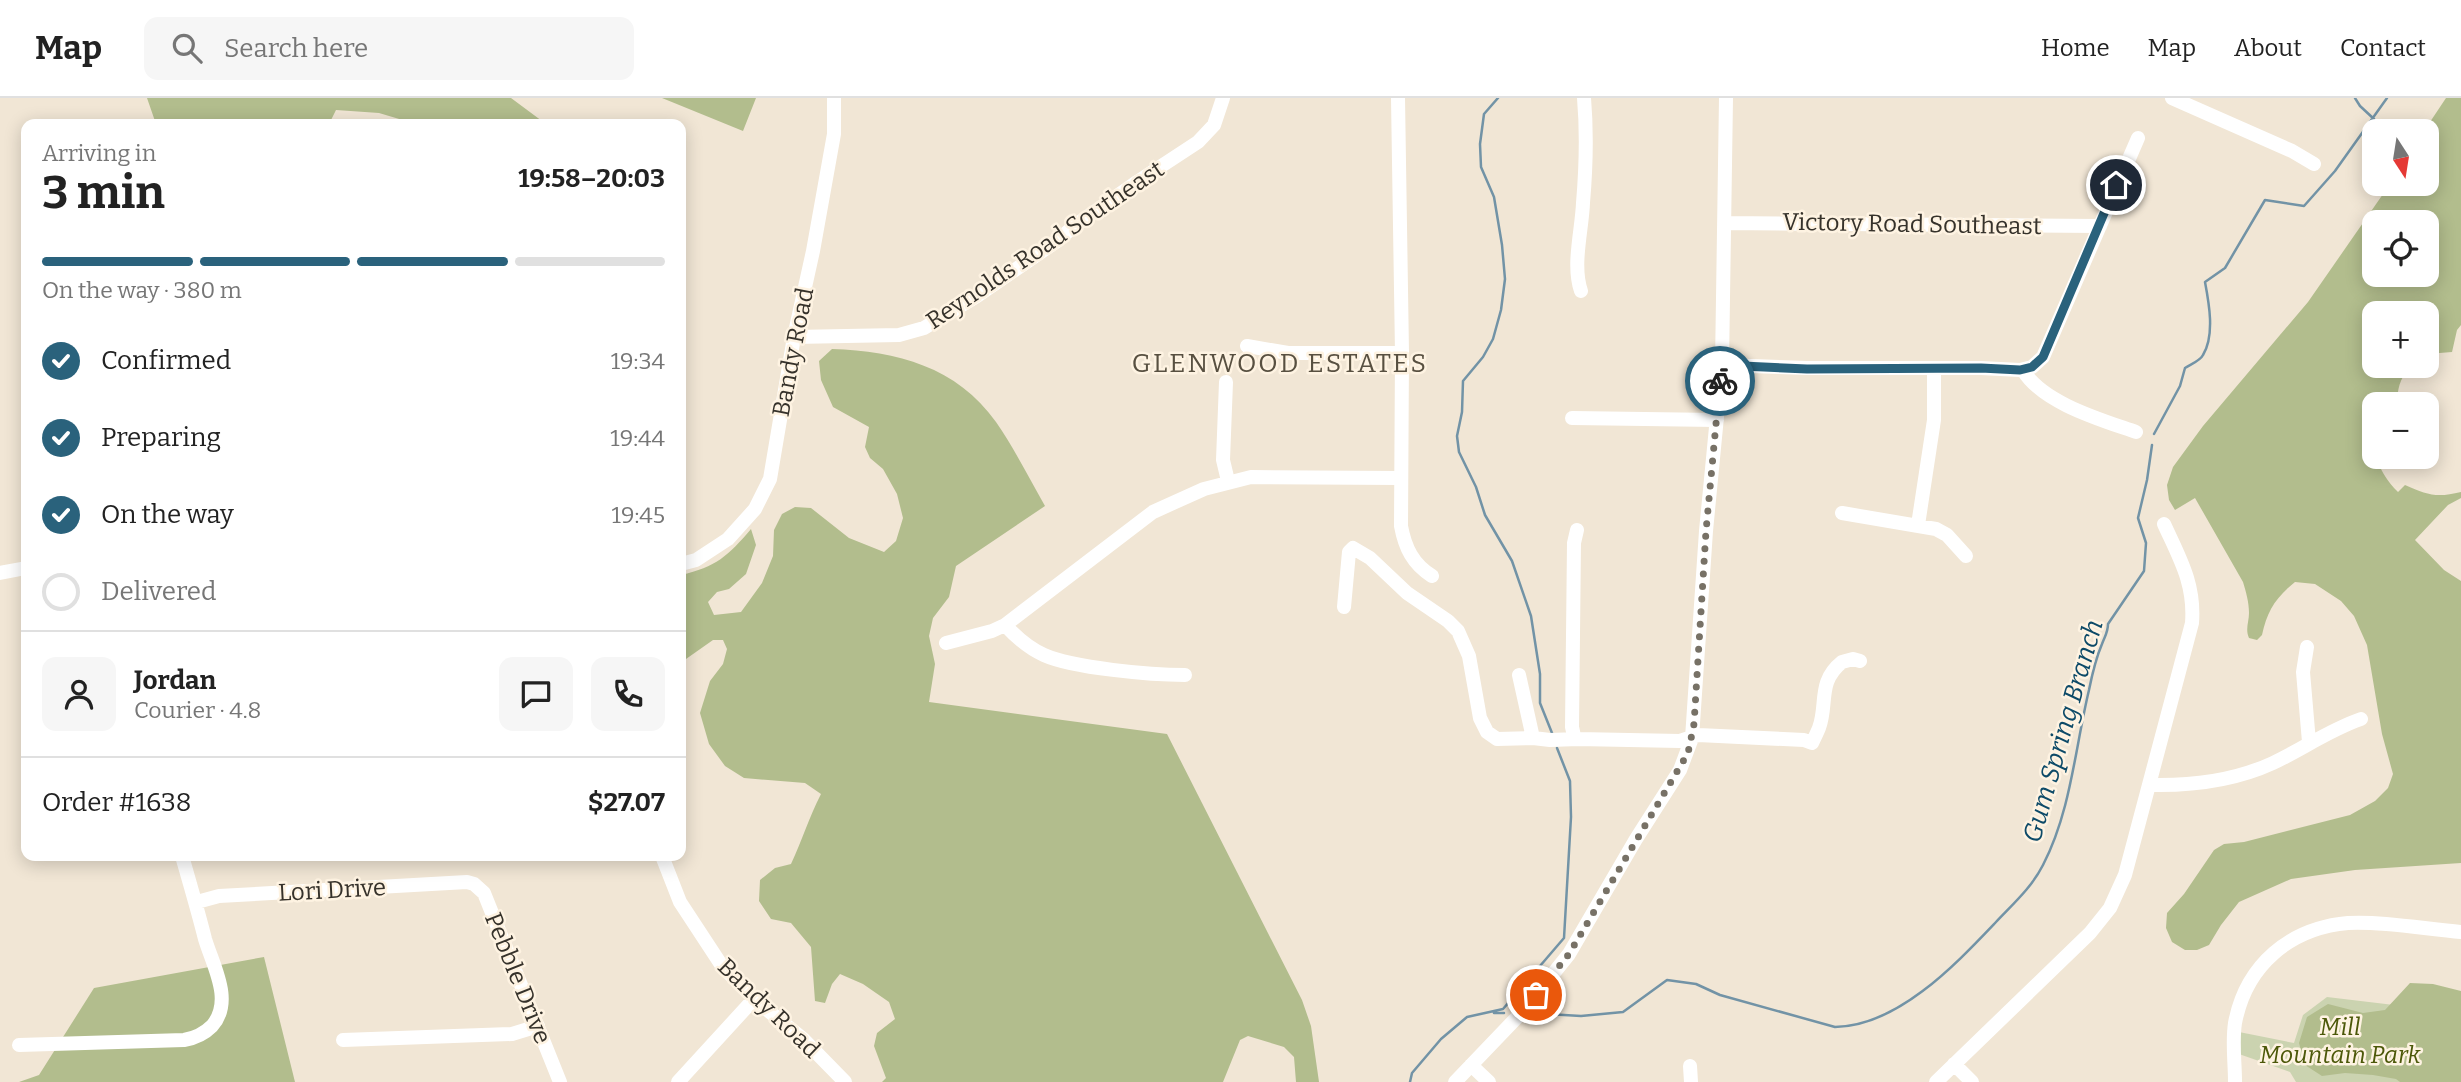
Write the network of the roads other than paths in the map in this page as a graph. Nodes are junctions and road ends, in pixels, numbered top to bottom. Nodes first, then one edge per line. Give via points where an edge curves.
1 (834, 98) edge
2 (1223, 98) edge
3 (1398, 98) edge
4 (1584, 98) edge
5 (1726, 98) edge
6 (2172, 98) edge
7 (2138, 138) dead end
8 (2314, 164) dead end
9 (1724, 223) junction
10 (2100, 226) junction
11 (1581, 291) dead end
12 (794, 337) junction
13 (1247, 346) dead end
14 (1402, 353) junction
15 (1721, 365) junction
16 (1934, 369) junction
17 (2023, 370) junction
18 (1226, 382) dead end
19 (1572, 418) dead end
20 (1717, 420) junction
21 (2136, 432) dead end
22 (1400, 478) junction
23 (1228, 481) junction
24 (1842, 513) dead end
25 (2164, 524) dead end
26 (1918, 525) junction
27 (1577, 530) dead end
28 (1966, 556) dead end
29 (686, 563) edge
30 (21, 569) edge
31 (0, 573) edge
32 (1432, 576) dead end
33 (1344, 607) dead end
34 (1005, 625) junction
35 (946, 643) dead end
36 (2307, 647) dead end
37 (1860, 661) dead end
38 (1185, 675) dead end
39 (1519, 675) dead end
40 (2361, 719) dead end
41 (1534, 738) junction
42 (1692, 738) junction
43 (1578, 739) junction
44 (2309, 742) junction
45 (2150, 785) junction
46 (184, 861) edge
47 (664, 861) edge
48 (467, 882) joint
49 (197, 902) junction
50 (2461, 932) edge
51 (754, 999) junction
52 (538, 1026) junction
53 (343, 1040) dead end
54 (19, 1045) dead end
55 (1954, 1065) junction
56 (1471, 1066) junction
57 (1690, 1066) dead end
58 (560, 1082) edge
59 (678, 1082) edge
60 (845, 1082) edge
61 (1455, 1082) edge
62 (1489, 1082) edge
63 (1691, 1082) edge
64 (1936, 1082) edge
65 (1972, 1082) edge
66 (2235, 1082) edge

1 - 12 street, Bandy Road via 834,134
2 - 12 street, Reynolds Road Southeast via 1214,125 1198,142 924,328 899,335
3 - 14 street
4 - 11 street via 1586,145 1578,257
5 - 9 street
6 - 8 street
7 - 10 street
9 - 10 street, Victory Road Southeast
9 - 15 street
10 - 17 street via 2043,357
12 - 29 street, Bandy Road via 766,490 728,539
13 - 14 street via 1288,353
14 - 22 street
15 - 16 street
15 - 20 street
16 - 17 street
16 - 26 street via 1934,420
17 - 21 street via 2032,384 2071,407
18 - 23 street via 1223,460
19 - 20 street
20 - 42 street
22 - 23 street via 1292,476
22 - 32 street via 1403,538 1416,564
23 - 34 street via 1153,512
24 - 26 street
25 - 45 street via 2188,578 2193,608
26 - 28 street via 1947,535
27 - 43 street via 1572,727
30 - 31 street
33 - 41 street via 1353,548 1458,631 1469,656 1487,732 1497,739
34 - 35 street
34 - 38 street via 1033,650 1057,659
36 - 44 street via 2303,672
37 - 42 street via 1842,662 1830,677 1812,743
39 - 41 street
40 - 44 street
41 - 43 street
42 - 43 street
42 - 56 street via 1680,770 1569,954
44 - 45 street via 2267,766 2223,780
45 - 55 street via 2125,875 2105,915
46 - 49 street
47 - 51 street, Bandy Road via 699,934
48 - 49 street, Lori Drive via 219,896
48 - 52 street, Pebble Drive via 484,893
49 - 54 street via 222,997 220,1013 210,1029 184,1040
50 - 66 street via 2350,923 2316,929 2286,943 2257,970 2241,1001 2233,1041
51 - 59 street
51 - 60 street, Bandy Road
52 - 53 street via 512,1034
52 - 58 street, Pebble Drive
55 - 64 street
55 - 65 street
56 - 61 street
56 - 62 street
57 - 63 street

